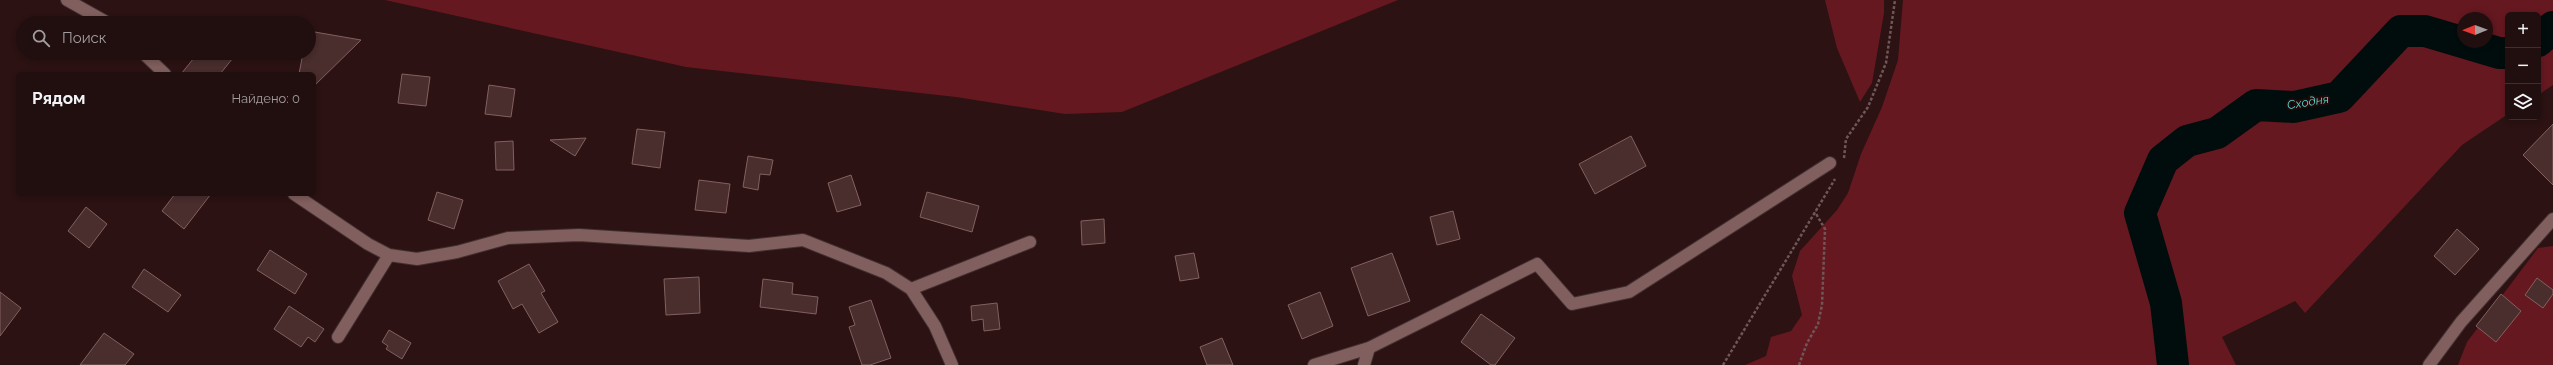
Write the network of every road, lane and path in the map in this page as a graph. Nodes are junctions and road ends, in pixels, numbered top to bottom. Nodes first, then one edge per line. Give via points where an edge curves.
1 (67, 0) edge
2 (96, 16) edge
3 (150, 60) edge
4 (163, 72) edge
5 (1830, 163) dead end
6 (297, 196) edge
7 (1815, 212) dead end
8 (2553, 219) edge
9 (1030, 242) dead end
10 (388, 255) junction
11 (911, 289) junction
12 (338, 337) dead end
13 (1369, 348) junction
14 (952, 365) edge
15 (1314, 365) edge
16 (1364, 365) edge
17 (1799, 365) edge
18 (2429, 365) edge

1 - 2 street
3 - 4 street
5 - 13 street via 1629,292 1572,304 1537,264
6 - 10 street
7 - 17 path via 1825,229 1822,305 1818,324
8 - 18 street via 2461,322
9 - 11 street
10 - 11 street via 417,259 457,252 508,238 579,235 748,246 803,240 886,273
10 - 12 street
11 - 14 street via 935,326
13 - 15 street
13 - 16 street

